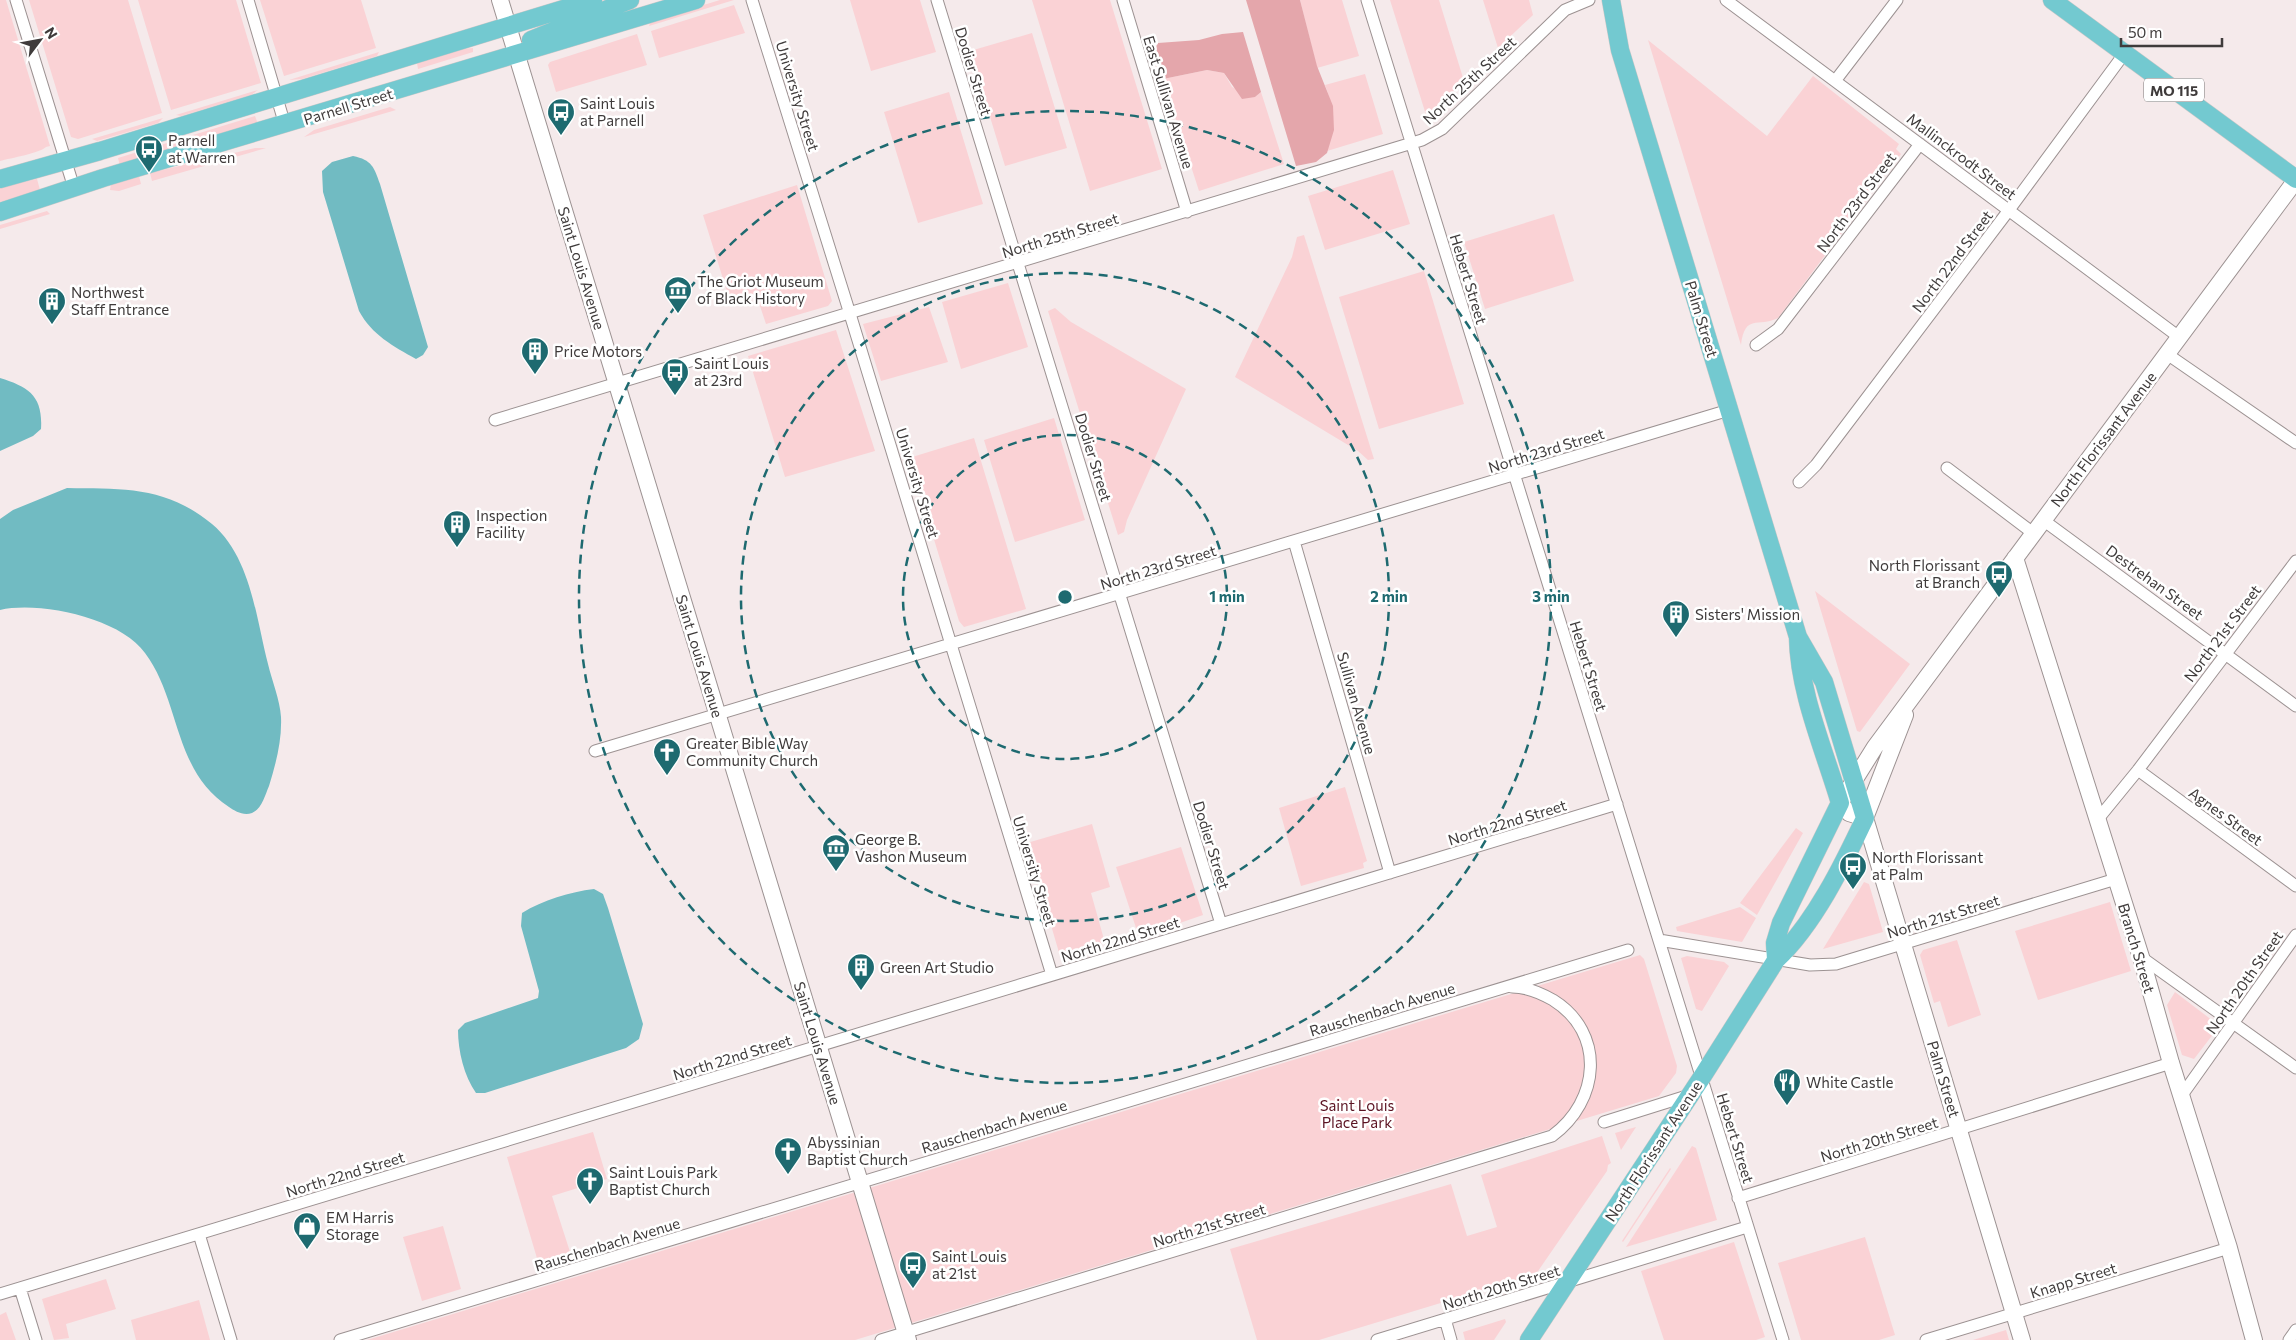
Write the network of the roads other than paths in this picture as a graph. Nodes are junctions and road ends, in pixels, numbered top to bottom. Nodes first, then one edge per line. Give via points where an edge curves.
1 (16, 0) edge
2 (248, 0) edge
3 (500, 0) edge
4 (593, 0) edge
5 (630, 0) edge
6 (696, 0) edge
7 (752, 0) edge
8 (936, 0) edge
9 (1123, 0) edge
10 (1367, 0) edge
11 (1589, 0) edge
12 (1611, 0) edge
13 (1726, 0) edge
14 (1896, 0) edge
15 (2052, 0) edge
16 (508, 26) junction
17 (517, 54) junction
18 (2124, 54) junction
19 (1835, 81) junction
20 (277, 97) junction
21 (285, 125) junction
22 (1412, 144) junction
23 (1920, 144) junction
24 (65, 161) junction
25 (0, 179) edge
26 (2296, 180) edge
27 (74, 188) junction
28 (2009, 210) junction
29 (0, 212) edge
30 (1187, 212) junction
31 (1017, 263) junction
32 (850, 314) junction
33 (2179, 337) junction
34 (1756, 344) dead end
35 (2167, 354) junction
36 (617, 385) junction
37 (1730, 410) junction
38 (495, 420) dead end
39 (2296, 443) edge
40 (1948, 468) dead end
41 (1514, 475) junction
42 (1799, 482) dead end
43 (2044, 520) junction
44 (2033, 533) junction
45 (1294, 541) junction
46 (2015, 558) junction
47 (2296, 561) edge
48 (1120, 594) junction
49 (1798, 637) junction
50 (951, 645) junction
51 (2226, 653) junction
52 (1911, 698) junction
53 (2296, 706) edge
54 (718, 716) junction
55 (595, 751) dead end
56 (2138, 770) junction
57 (1854, 780) junction
58 (1840, 802) junction
59 (1616, 804) junction
60 (1865, 818) junction
61 (2098, 819) junction
62 (1390, 873) junction
63 (2116, 879) junction
64 (2296, 886) edge
65 (1221, 924) junction
66 (2296, 934) edge
67 (1659, 940) junction
68 (1903, 944) junction
69 (1628, 950) dead end
70 (2141, 957) junction
71 (1776, 960) junction
72 (1052, 976) junction
73 (1506, 987) junction
74 (2234, 1022) junction
75 (818, 1046) junction
76 (2171, 1063) junction
77 (2296, 1068) edge
78 (1702, 1077) junction
79 (1690, 1095) junction
80 (2182, 1095) junction
81 (1604, 1122) dead end
82 (1959, 1130) junction
83 (860, 1183) junction
84 (1738, 1198) junction
85 (1748, 1227) junction
86 (199, 1234) junction
87 (2229, 1248) junction
88 (1566, 1283) junction
89 (20, 1288) junction
90 (0, 1294) edge
91 (2014, 1313) junction
92 (1445, 1320) junction
93 (2296, 1330) edge
94 (907, 1336) edge
95 (1534, 1337) edge
96 (36, 1340) edge
97 (231, 1340) edge
98 (340, 1340) edge
99 (881, 1340) edge
100 (1377, 1340) edge
101 (1451, 1340) edge
102 (1782, 1340) edge
103 (1926, 1340) edge
104 (2022, 1340) edge
105 (2254, 1340) edge
106 (2289, 1340) edge

1 - 24 street
2 - 20 street
3 - 16 street, Saint Louis Avenue
4 - 16 main road, Parnell Street
5 - 17 main road via 540,35 525,44
6 - 17 main road, Parnell Street
7 - 32 street, University Street
8 - 31 street, Dodier Street
9 - 30 street, East Sullivan Avenue
10 - 22 street, Hebert Street
11 - 22 street, North 25th Street via 1565,10 1442,129
12 - 37 main road, Palm Street via 1620,50
13 - 19 street, Mallinckrodt Street
14 - 19 street
15 - 18 main road, MO 115
16 - 17 street, Saint Louis Avenue
16 - 20 main road, Parnell Street
17 - 21 main road, Parnell Street
17 - 36 street, Saint Louis Avenue
18 - 26 main road, MO 115
18 - 28 street, North 22nd Street
19 - 23 street, Mallinckrodt Street
20 - 21 street
20 - 24 main road, Parnell Street
21 - 27 main road, Parnell Street
22 - 30 street, North 25th Street
22 - 41 street, Hebert Street
23 - 28 street, Mallinckrodt Street
23 - 34 street, North 23rd Street via 1778,330
24 - 25 main road, Parnell Street
24 - 27 street
26 - 33 street, North Florissant Avenue
27 - 29 main road, Parnell Street
28 - 33 street, Mallinckrodt Street
28 - 42 street, North 22nd Street via 1816,466
30 - 31 street, North 25th Street
31 - 32 street, North 25th Street
31 - 48 street, Dodier Street
32 - 36 street, North 25th Street
32 - 50 street, University Street
33 - 35 street, North Florissant Avenue
35 - 39 street
35 - 43 street, North Florissant Avenue
36 - 38 street, North 25th Street
36 - 54 street, Saint Louis Avenue
37 - 41 street, North 23rd Street
37 - 49 main road, Palm Street
40 - 44 street
41 - 45 street, North 23rd Street
41 - 59 street, Hebert Street
43 - 44 street, North Florissant Avenue
43 - 51 street, Destrehan Street
44 - 46 street, North Florissant Avenue
45 - 48 street, North 23rd Street
45 - 62 street, Sullivan Avenue
46 - 52 street, North Florissant Avenue
46 - 61 street, Branch Street
47 - 51 street, North 21st Street
48 - 50 street, North 23rd Street
48 - 65 street, Dodier Street
49 - 57 main road, Palm Street via 1824,682
49 - 58 main road, Palm Street via 1803,682
50 - 54 street, North 23rd Street
50 - 72 street, University Street
51 - 53 street, Destrehan Street
51 - 56 street, North 21st Street
52 - 57 street, North Florissant Avenue
52 - 60 street, North Florissant Avenue
54 - 55 street, North 23rd Street
54 - 75 street, Saint Louis Avenue
56 - 61 street, North 21st Street
56 - 64 street, Agnes Street
57 - 58 street, North Florissant Avenue
57 - 60 main road, Palm Street
58 - 60 street via 1849,813
58 - 71 main road, North Florissant Avenue via 1782,923 1775,943
59 - 62 street, North 22nd Street
59 - 67 street, Hebert Street
60 - 68 street, Palm Street
60 - 71 main road, North Florissant Avenue via 1811,915
61 - 63 street, Branch Street
62 - 65 street, North 22nd Street
63 - 68 street, North 21st Street
63 - 70 street, Branch Street
65 - 72 street, North 22nd Street
66 - 74 street, North 20th Street
67 - 71 street
67 - 78 street, Hebert Street
68 - 71 street, North 21st Street via 1822,966
68 - 82 street, Palm Street
69 - 73 street, Rauschenbach Avenue
70 - 74 street
70 - 76 street, Branch Street
71 - 78 main road, North Florissant Avenue
72 - 75 street, North 22nd Street
73 - 83 street, Rauschenbach Avenue
73 - 94 street, North 21st Street via 1537,992 1564,1008 1578,1023 1590,1051 1590,1074 1584,1098 1567,1124 1546,1139
74 - 77 street
74 - 80 street, North 20th Street
75 - 83 street, Saint Louis Avenue
75 - 86 street, North 22nd Street
76 - 80 street, Branch Street
76 - 82 street, North 20th Street
78 - 79 main road, North Florissant Avenue
78 - 84 street, Hebert Street
79 - 81 street
79 - 88 main road, North Florissant Avenue
80 - 87 street, Branch Street
82 - 84 street, North 20th Street
82 - 91 street, Palm Street
83 - 94 street, Saint Louis Avenue
83 - 98 street, Rauschenbach Avenue
84 - 85 street, Hebert Street
85 - 88 street, North 20th Street
85 - 102 street, Hebert Street
86 - 89 street, North 22nd Street
86 - 97 street
87 - 91 street, Knapp Street
87 - 105 street, Branch Street
88 - 92 street, North 20th Street
88 - 95 main road, North Florissant Avenue
89 - 90 street, North 22nd Street
89 - 96 street
91 - 103 street, Knapp Street
91 - 104 street, Palm Street
92 - 100 street, North 20th Street
92 - 101 street
93 - 106 street
94 - 99 street, North 21st Street

